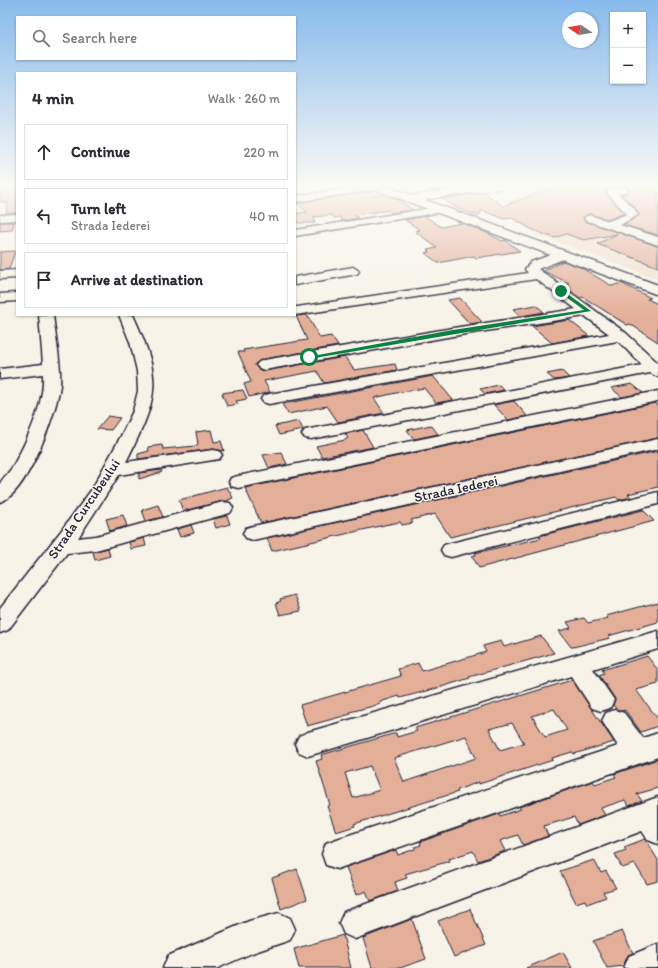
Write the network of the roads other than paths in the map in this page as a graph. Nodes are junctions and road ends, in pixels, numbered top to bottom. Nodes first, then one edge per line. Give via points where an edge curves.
1 (313, 229) edge
2 (491, 229) edge
3 (502, 229) edge
4 (622, 229) edge
5 (296, 232) edge
6 (658, 241) edge
7 (562, 255) junction
8 (354, 271) dead end
9 (16, 274) edge
10 (0, 275) edge
11 (537, 275) junction
12 (296, 281) edge
13 (16, 283) edge
14 (0, 284) edge
15 (658, 286) edge
16 (658, 290) edge
17 (16, 297) edge
18 (0, 298) edge
19 (297, 311) dead end
20 (589, 311) junction
21 (46, 316) edge
22 (126, 316) edge
23 (622, 336) junction
24 (264, 365) dead end
25 (51, 368) junction
26 (656, 369) edge
27 (0, 374) edge
28 (658, 396) edge
29 (269, 398) dead end
30 (311, 434) dead end
31 (658, 444) edge
32 (212, 455) dead end
33 (113, 470) junction
34 (238, 482) dead end
35 (0, 496) edge
36 (658, 498) edge
37 (223, 508) dead end
38 (253, 533) dead end
39 (61, 545) junction
40 (451, 550) dead end
41 (0, 624) edge
42 (658, 640) edge
43 (576, 664) junction
44 (308, 744) dead end
45 (647, 749) edge
46 (655, 819) edge
47 (336, 854) dead end
48 (355, 923) dead end
49 (280, 929) dead end
50 (658, 961) edge
51 (180, 968) edge
52 (641, 968) edge

1 - 5 street
2 - 7 highway
3 - 15 highway
4 - 6 street
7 - 11 street via 533,266 531,269
7 - 16 highway
8 - 12 street
9 - 10 street
11 - 19 street
11 - 20 street
13 - 14 street
17 - 18 street
20 - 23 street
20 - 24 street
21 - 25 street
22 - 33 street, Strada Curcubeului via 141,356 146,389 136,422
23 - 26 street
23 - 29 street
25 - 27 street
25 - 35 street via 52,384 48,403 33,446 19,472
26 - 30 street
28 - 34 street
31 - 38 street, Strada Iederei
32 - 33 street
33 - 39 street, Strada Curcubeului
36 - 40 street
37 - 39 street via 96,543
39 - 41 street, Strada Curcubeului
42 - 43 street
43 - 44 street
43 - 45 street via 608,711
45 - 47 street
46 - 48 street
49 - 51 street via 249,937
50 - 52 street

